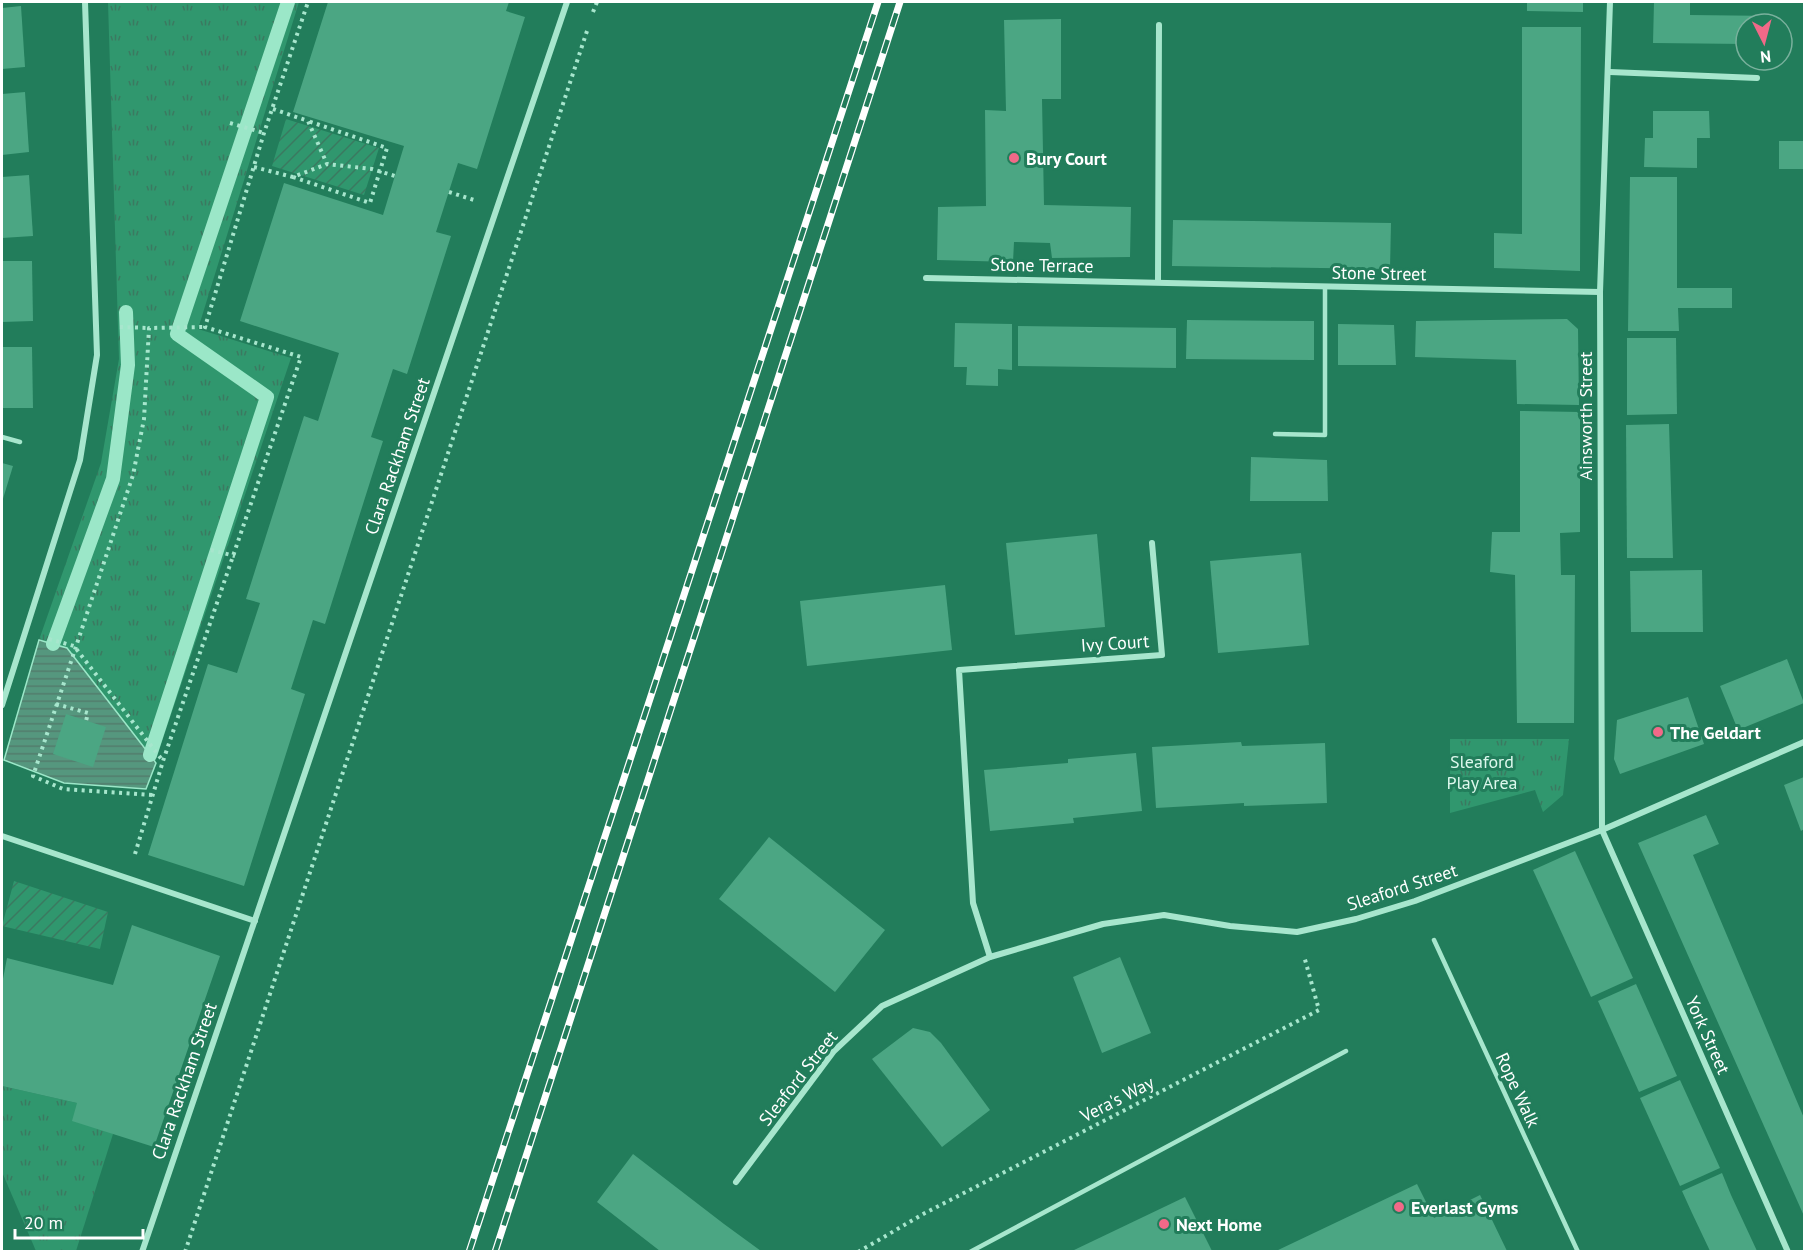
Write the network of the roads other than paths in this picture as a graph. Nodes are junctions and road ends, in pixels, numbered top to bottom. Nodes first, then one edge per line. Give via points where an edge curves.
1 (85, 2) edge
2 (567, 2) edge
3 (1610, 2) edge
4 (1160, 25) dead end
5 (1610, 72) junction
6 (1757, 78) dead end
7 (926, 278) dead end
8 (1158, 282) junction
9 (1325, 288) junction
10 (1600, 292) junction
11 (1275, 434) dead end
12 (2, 437) edge
13 (20, 442) dead end
14 (1152, 543) dead end
15 (2, 705) edge
16 (1804, 742) edge
17 (1602, 830) junction
18 (2, 836) edge
19 (255, 921) junction
20 (1434, 940) dead end
21 (990, 957) junction
22 (1346, 1051) dead end
23 (736, 1182) dead end
24 (142, 1251) edge
25 (970, 1251) edge
26 (1578, 1251) edge
27 (1788, 1251) edge

1 - 15 street via 97,355 80,460
2 - 19 street, Clara Rackham Street
3 - 5 street, Ainsworth Street
4 - 8 street
5 - 6 street
5 - 10 street, Ainsworth Street
7 - 8 street, Stone Terrace
8 - 9 street, Stone Street
9 - 10 street, Stone Street
9 - 11 lane via 1325,435
10 - 17 street, Ainsworth Street
12 - 13 lane
14 - 21 street, Ivy Court via 1162,655 959,670 974,903
16 - 17 street, Sleaford Street
17 - 21 street, Sleaford Street via 1415,901 1297,932 1164,915 1102,924
17 - 27 street, York Street
18 - 19 street
19 - 24 street, Clara Rackham Street
20 - 26 lane, Rope Walk
21 - 23 street, Sleaford Street via 882,1006 834,1051
22 - 25 lane

